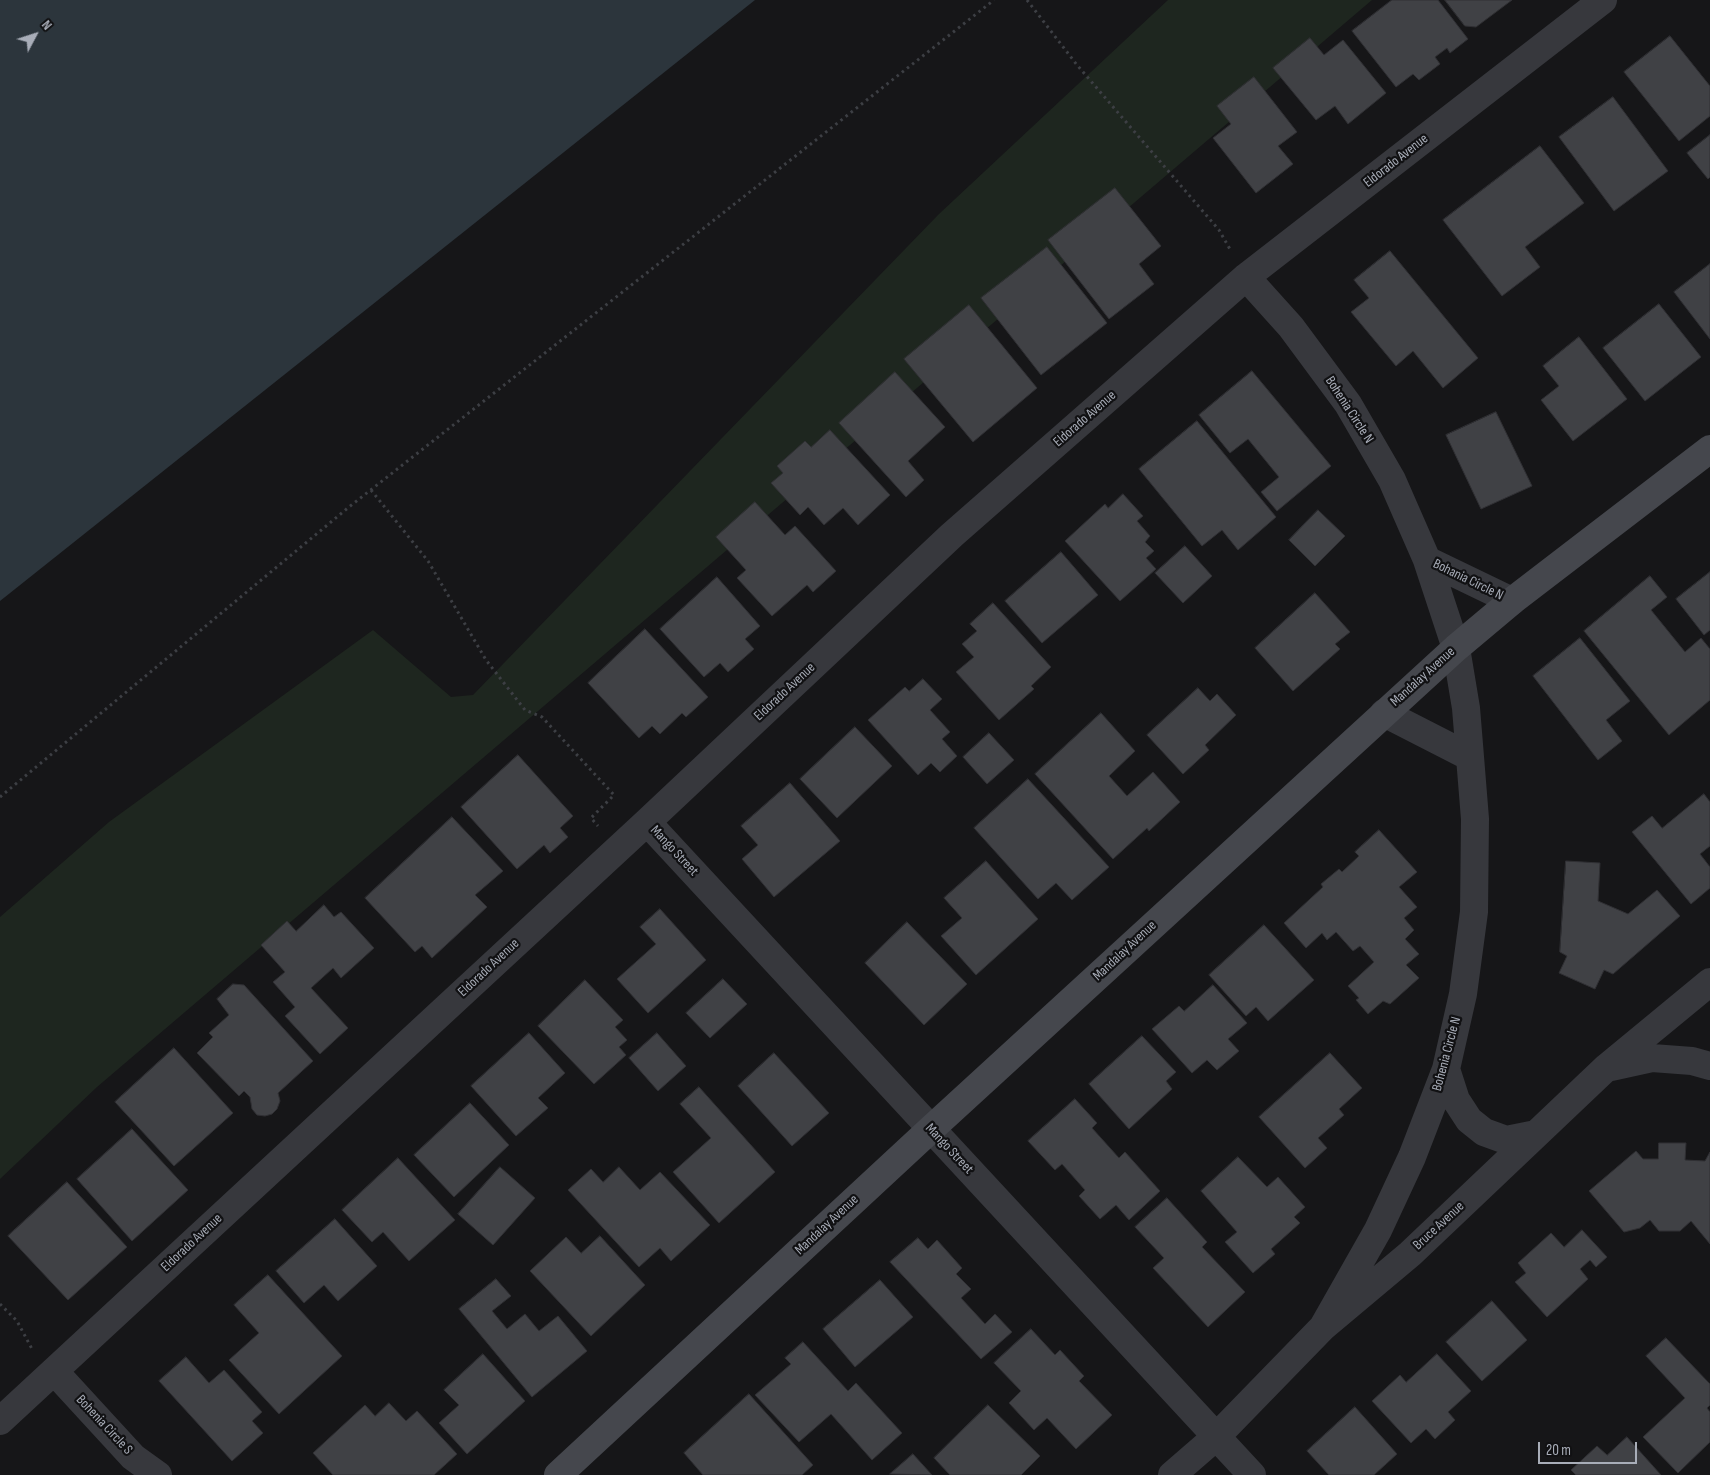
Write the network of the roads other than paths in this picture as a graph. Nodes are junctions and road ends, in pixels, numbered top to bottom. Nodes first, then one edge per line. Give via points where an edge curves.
1 (1602, 0) edge
2 (1246, 277) junction
3 (1710, 448) edge
4 (1427, 560) junction
5 (1512, 601) junction
6 (1456, 648) junction
7 (1384, 713) junction
8 (1470, 757) junction
9 (647, 822) junction
10 (1710, 982) edge
11 (1710, 1066) edge
12 (1607, 1067) junction
13 (1446, 1069) junction
14 (931, 1129) junction
15 (1536, 1134) junction
16 (1324, 1327) junction
17 (54, 1371) junction
18 (0, 1421) edge
19 (1217, 1436) junction
20 (158, 1475) edge
21 (558, 1475) edge
22 (1172, 1475) edge
23 (1252, 1475) edge

1 - 2 street, Eldorado Avenue
2 - 4 street, Bohenia Circle N via 1291,327 1348,404 1392,480
2 - 9 street, Eldorado Avenue via 952,536
3 - 5 street, Mandalay Avenue
4 - 5 street, Bohania Circle N
4 - 6 street, Bohania Circle N
5 - 6 street, Mandalay Avenue
6 - 7 street, Mandalay Avenue
6 - 8 street, Bohenia Circle N
7 - 8 street
7 - 14 street, Mandalay Avenue
8 - 13 street, Bohenia Circle N via 1475,819 1474,912 1463,994
9 - 14 street, Mango Street
9 - 17 street, Eldorado Avenue
10 - 12 street, Bruce Avenue
11 - 12 street via 1652,1058
12 - 15 street, Bruce Avenue
13 - 15 street via 1456,1100 1469,1120 1484,1132 1506,1140
13 - 16 street, Bohenia Circle N via 1412,1157 1378,1230
14 - 19 street, Mango Street
14 - 21 street, Mandalay Avenue
15 - 16 street, Bruce Avenue via 1410,1254
16 - 19 street, Bruce Avenue
17 - 18 street, Eldorado Avenue
17 - 20 street, Bohenia Circle S via 133,1457
19 - 22 street, Bruce Avenue
19 - 23 street, Mango Street

